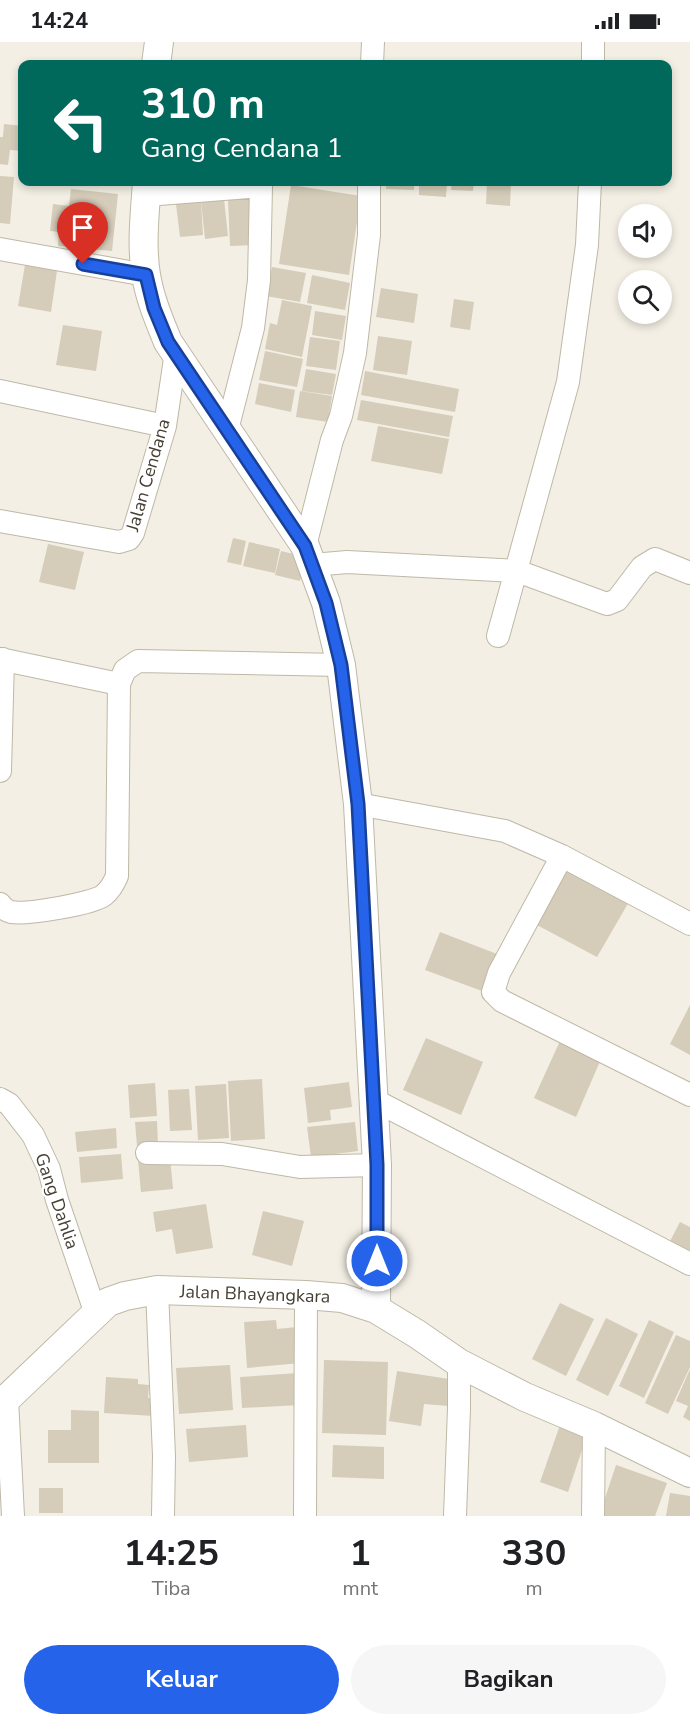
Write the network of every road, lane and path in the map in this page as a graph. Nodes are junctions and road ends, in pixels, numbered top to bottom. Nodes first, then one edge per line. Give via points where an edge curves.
1 (159, 42) edge
2 (372, 42) edge
3 (592, 42) edge
4 (157, 60) edge
5 (372, 60) edge
6 (593, 60) edge
7 (369, 186) edge
8 (590, 186) edge
9 (146, 188) edge
10 (0, 249) edge
11 (146, 275) junction
12 (176, 352) junction
13 (0, 390) edge
14 (165, 426) junction
15 (227, 430) junction
16 (0, 521) edge
17 (309, 555) junction
18 (517, 571) junction
19 (690, 573) edge
20 (498, 636) dead end
21 (2, 659) edge
22 (341, 665) junction
23 (119, 684) junction
24 (0, 771) edge
25 (358, 804) junction
26 (562, 856) junction
27 (0, 904) edge
28 (690, 924) edge
29 (690, 1095) edge
30 (0, 1099) edge
31 (374, 1100) junction
32 (147, 1154) dead end
33 (377, 1165) junction
34 (690, 1264) edge
35 (157, 1290) junction
36 (306, 1295) junction
37 (376, 1309) junction
38 (96, 1314) junction
39 (459, 1363) junction
40 (4, 1402) edge
41 (594, 1426) junction
42 (690, 1473) edge
43 (13, 1516) edge
44 (163, 1516) edge
45 (305, 1516) edge
46 (454, 1516) edge
47 (593, 1516) edge

1 - 4 street
2 - 5 street
3 - 6 street
7 - 17 street via 369,235 355,353 332,440
8 - 18 street via 587,245 568,382
9 - 11 street
9 - 15 street via 261,186 259,280 253,328
10 - 11 street
11 - 12 street via 154,308
12 - 14 street, Jalan Cendana
12 - 15 street
13 - 14 street
14 - 16 street, Jalan Cendana via 129,539 119,542
15 - 17 street
17 - 18 street via 347,562
17 - 22 street
18 - 19 street via 607,603 617,600 642,567 655,559
18 - 20 street
21 - 23 street
21 - 24 street
22 - 23 street via 138,661 125,670
22 - 25 street
23 - 27 street via 117,876 97,900 20,913 9,912
25 - 26 street via 505,831
25 - 31 street
26 - 28 street
26 - 29 street via 499,973 493,992 502,1001
30 - 38 street, Gang Dahlia via 9,1104 33,1135 49,1169
31 - 33 street
31 - 34 street
32 - 33 street via 222,1154 300,1167
33 - 37 street
35 - 36 street, Jalan Bhayangkara
35 - 38 street, Jalan Bhayangkara via 108,1302
35 - 44 street
36 - 37 street, Jalan Bhayangkara via 342,1298
36 - 45 street
37 - 39 street, Jalan Bhayangkara
38 - 40 street, Jalan Bhayangkara
39 - 41 street, Jalan Bhayangkara
39 - 46 street
40 - 43 street
41 - 42 street, Jalan Bhayangkara
41 - 47 street

